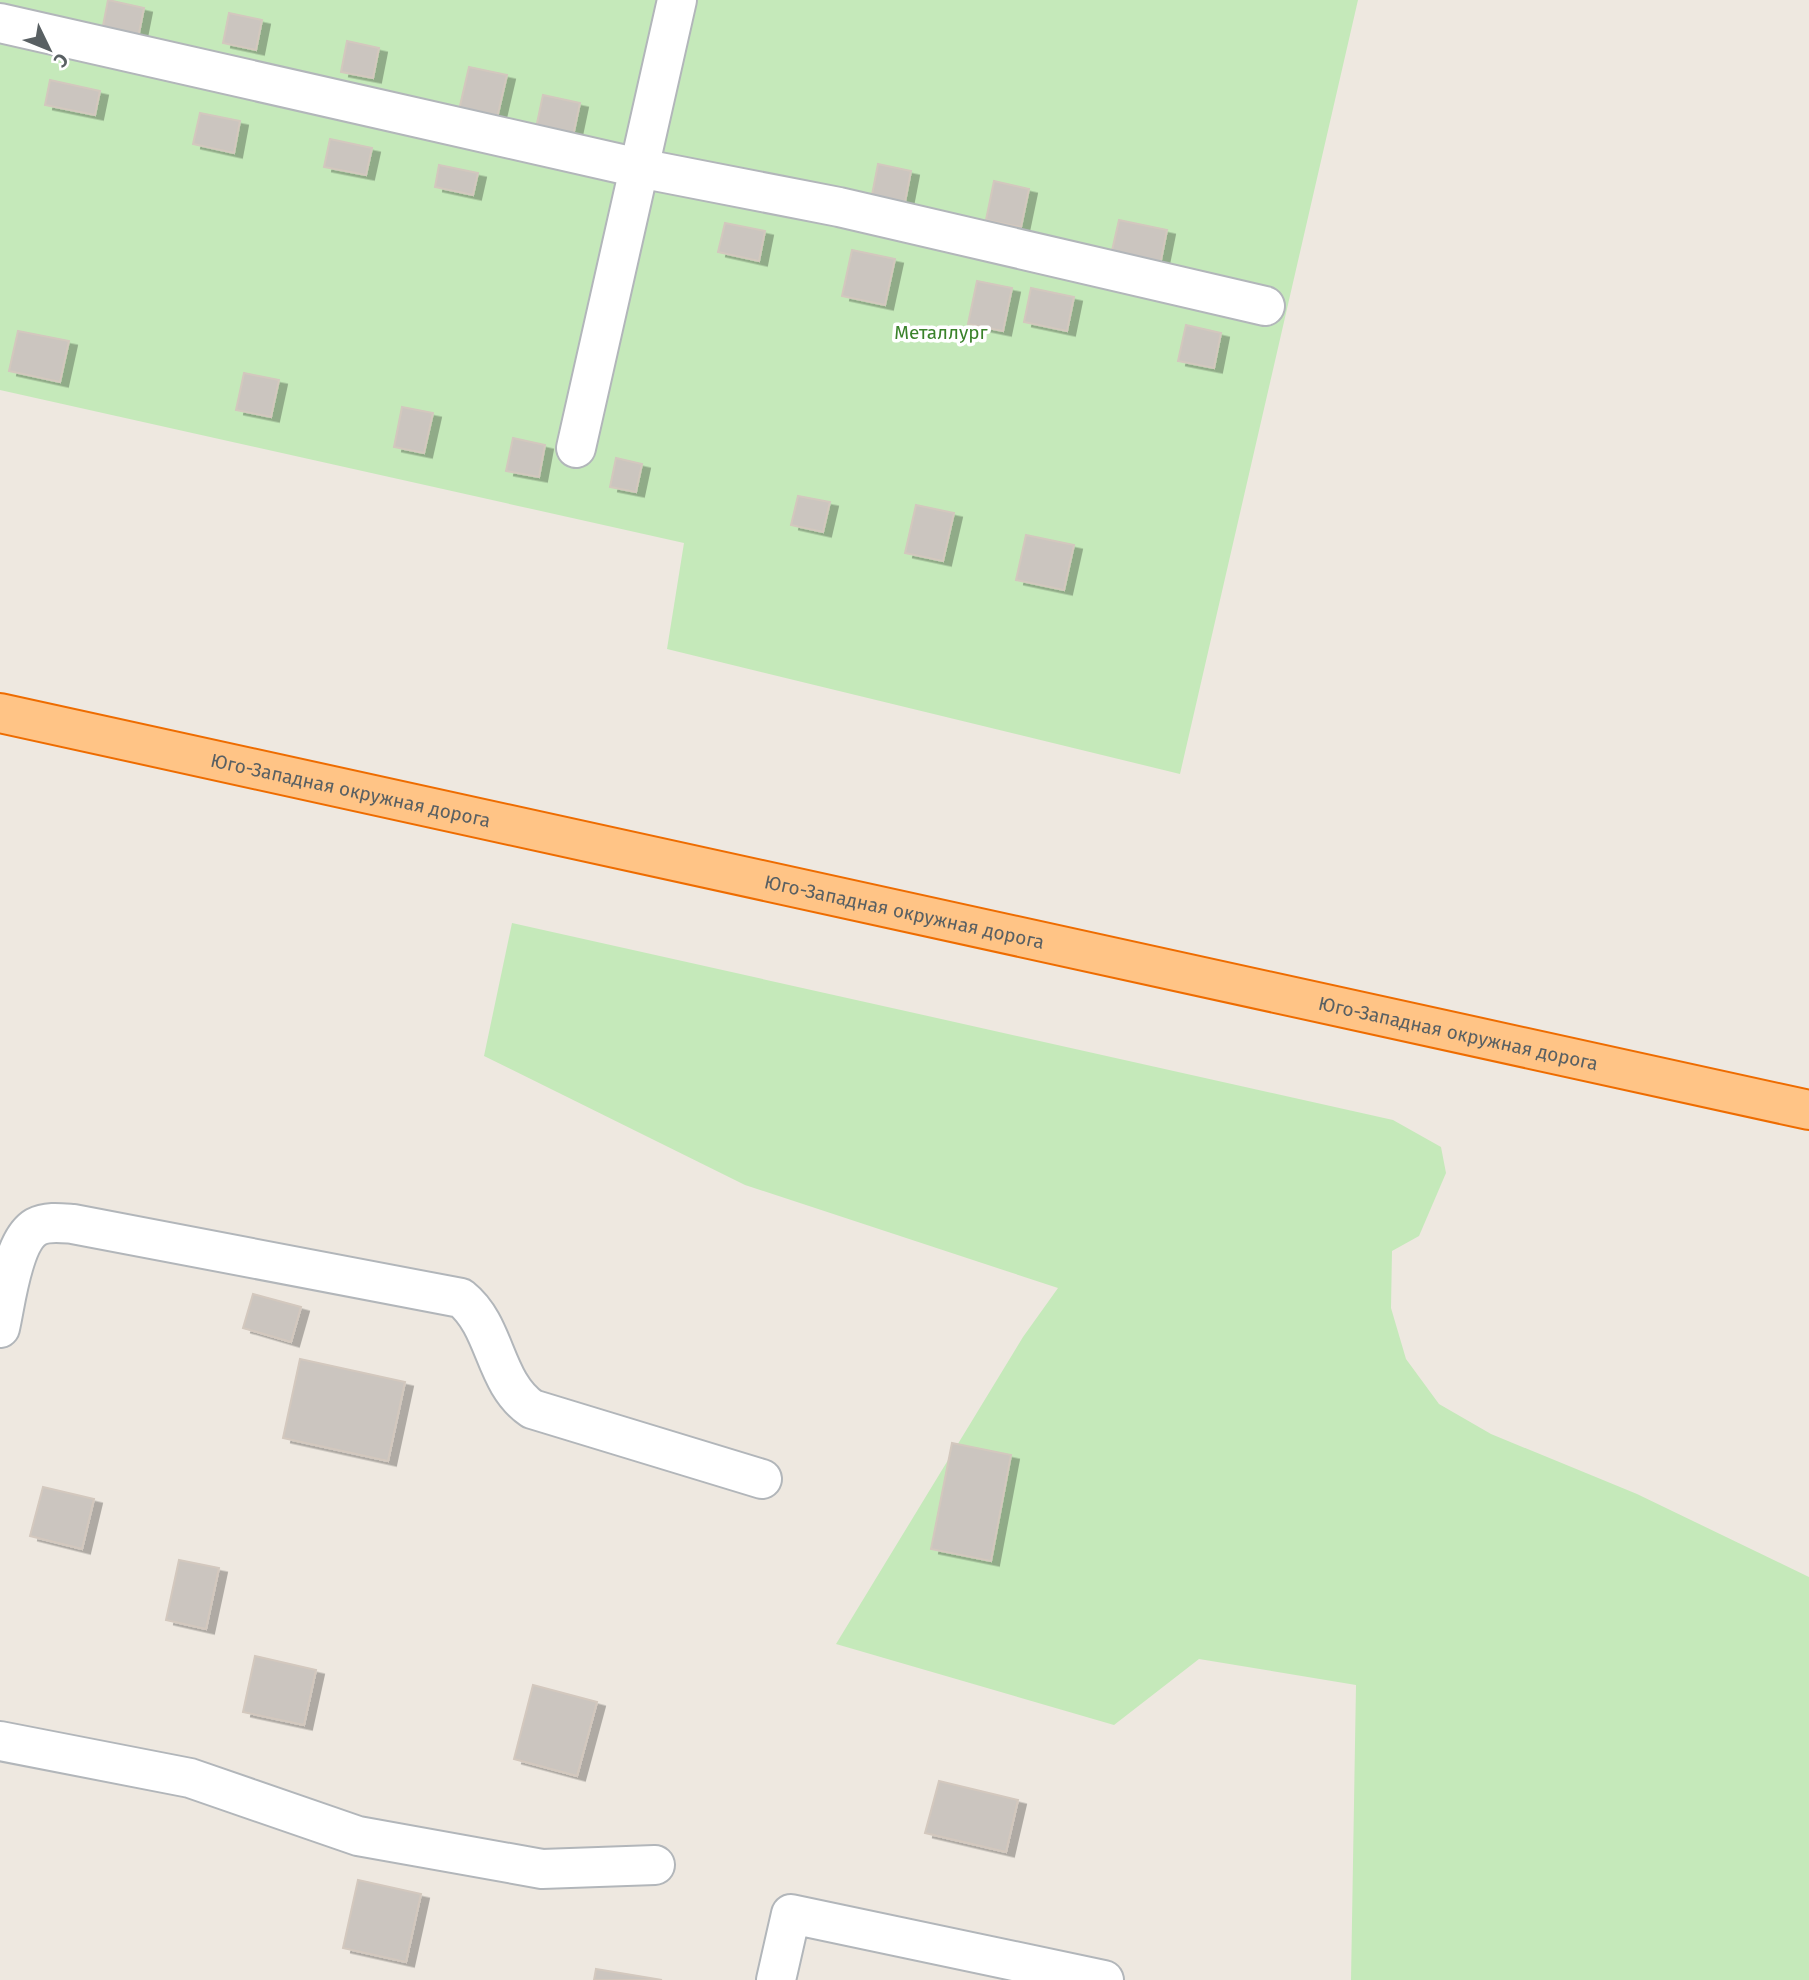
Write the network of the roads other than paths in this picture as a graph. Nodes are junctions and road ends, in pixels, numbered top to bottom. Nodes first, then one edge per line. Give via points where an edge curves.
1 (677, 0) edge
2 (5, 16) edge
3 (639, 168) junction
4 (1265, 306) dead end
5 (576, 448) dead end
6 (0, 713) edge
7 (1809, 1110) edge
8 (0, 1328) edge
9 (762, 1479) dead end
10 (0, 1741) edge
11 (655, 1865) dead end
12 (776, 1980) edge
13 (1104, 1980) edge

1 - 3 street
2 - 3 street
3 - 4 street via 839,207
3 - 5 street
6 - 7 highway, Юго-Западная окружная дорога
8 - 9 street via 20,1246 36,1227 53,1223 461,1298 483,1324 507,1384 517,1399 532,1409
10 - 11 street via 190,1778 358,1836 542,1869
12 - 13 street via 790,1914

